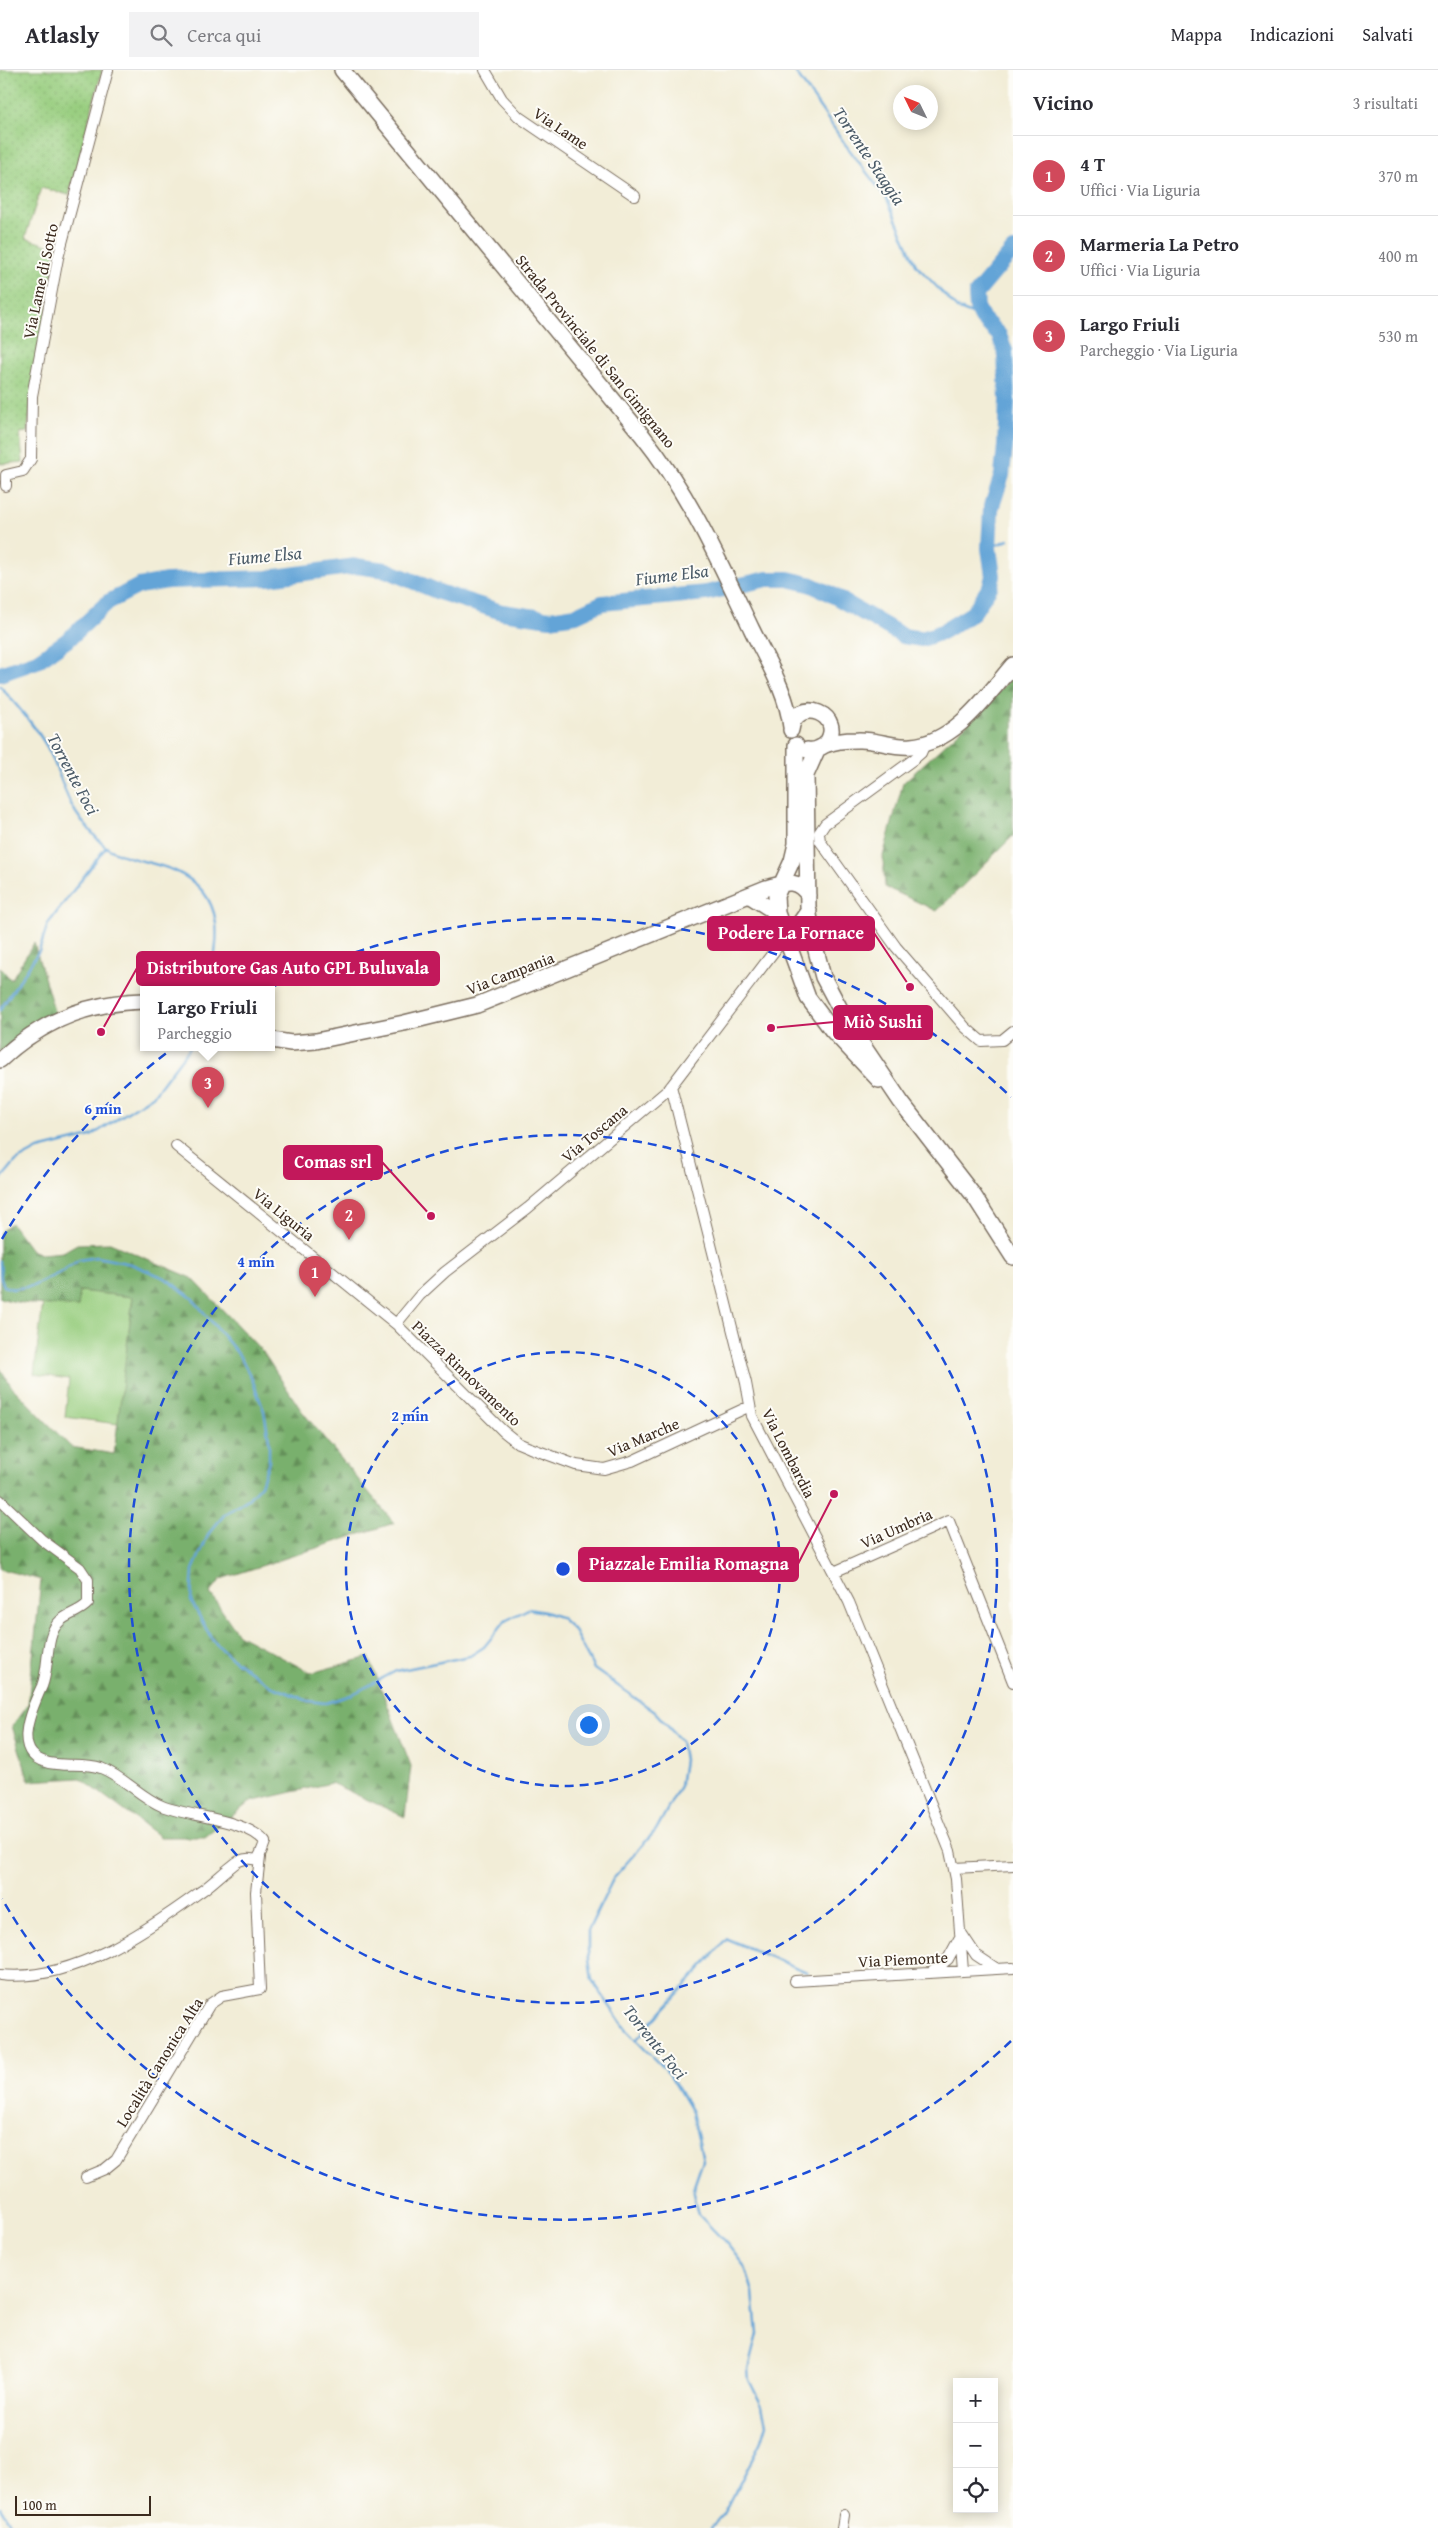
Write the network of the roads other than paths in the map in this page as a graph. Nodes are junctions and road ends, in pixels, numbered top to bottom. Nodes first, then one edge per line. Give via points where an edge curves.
1 (108, 70) edge
2 (342, 70) edge
3 (485, 70) edge
4 (634, 196) dead end
5 (6, 486) dead end
6 (1013, 665) edge
7 (778, 682) junction
8 (810, 711) junction
9 (830, 724) junction
10 (791, 728) junction
11 (862, 740) junction
12 (925, 744) junction
13 (796, 745) junction
14 (821, 748) junction
15 (780, 885) junction
16 (750, 896) junction
17 (808, 902) junction
18 (776, 913) junction
19 (785, 938) junction
20 (140, 1001) edge
21 (1013, 1032) edge
22 (275, 1040) edge
23 (0, 1060) edge
24 (671, 1086) junction
25 (901, 1102) junction
26 (176, 1146) dead end
27 (1013, 1257) edge
28 (396, 1324) junction
29 (750, 1406) junction
30 (518, 1443) joint
31 (0, 1500) edge
32 (834, 1572) junction
33 (1013, 1682) edge
34 (260, 1857) junction
35 (1013, 1865) edge
36 (954, 1868) junction
37 (960, 1930) junction
38 (1013, 1968) edge
39 (997, 1969) junction
40 (963, 1971) junction
41 (932, 1972) junction
42 (0, 1975) edge
43 (795, 1981) dead end
44 (86, 2177) dead end
45 (844, 2515) dead end
46 (842, 2528) edge

1 - 5 street, Via Lame di Sotto via 51,296 32,396 31,460 25,470 6,475
2 - 7 main road, Strada Provinciale di San Gimignano via 648,441 677,481 697,515
3 - 4 street, Via Lame via 499,95 519,118
6 - 12 main road via 964,719
7 - 8 main road, Strada Provinciale di San Gimignano
7 - 10 main road, Strada Provinciale di San Gimignano via 788,706
8 - 9 main road via 822,714
8 - 10 main road via 798,716
9 - 11 main road
9 - 14 main road via 830,735
10 - 13 main road
11 - 12 main road via 905,746
11 - 14 main road
12 - 21 street via 919,755 828,822 819,833 822,846 896,947 965,1027 981,1041 1002,1040
13 - 14 main road via 806,750
13 - 15 main road via 796,847
14 - 17 main road via 806,775
15 - 16 main road, Via Campania
15 - 17 main road via 795,882
15 - 18 main road
16 - 18 main road
16 - 22 main road, Via Campania via 470,1007 316,1041
17 - 19 main road via 799,924
17 - 25 main road via 815,951 827,986 847,1022
18 - 19 main road
19 - 24 street, Via Toscana
19 - 25 main road via 804,989 818,1013
20 - 23 main road via 94,1007 60,1018 33,1033
24 - 28 street, Via Toscana via 528,1208 446,1272 420,1295
24 - 29 street, Via Lombardia
25 - 27 main road via 970,1190
26 - 28 street, Via Liguria
28 - 30 street, Piazza Rinnovamento
29 - 30 street, Via Marche via 612,1468 576,1465
29 - 32 street, Via Lombardia via 753,1418
31 - 34 street via 42,1540 80,1568 88,1580 88,1603 81,1611 58,1622 52,1635 43,1683 27,1720 27,1743 33,1754 40,1761 54,1764 101,1768 163,1806 211,1818 260,1836 265,1842
32 - 33 street, Via Umbria via 949,1521
32 - 36 street, Via Lombardia via 860,1628
34 - 42 street via 239,1861 220,1878 146,1929 95,1956 77,1964 20,1977
34 - 44 street, Località Canonica Alta via 256,1892 260,1989 222,1996 210,2004 116,2160
35 - 36 street
36 - 37 street, Via Lombardia
37 - 39 street, Via Lombardia via 976,1955
37 - 40 street, Via Lombardia
37 - 41 street, Via Lombardia via 952,1955
38 - 39 street, Via Piemonte
39 - 40 street, Via Piemonte
40 - 41 street, Via Piemonte
41 - 43 street, Via Piemonte
45 - 46 street

